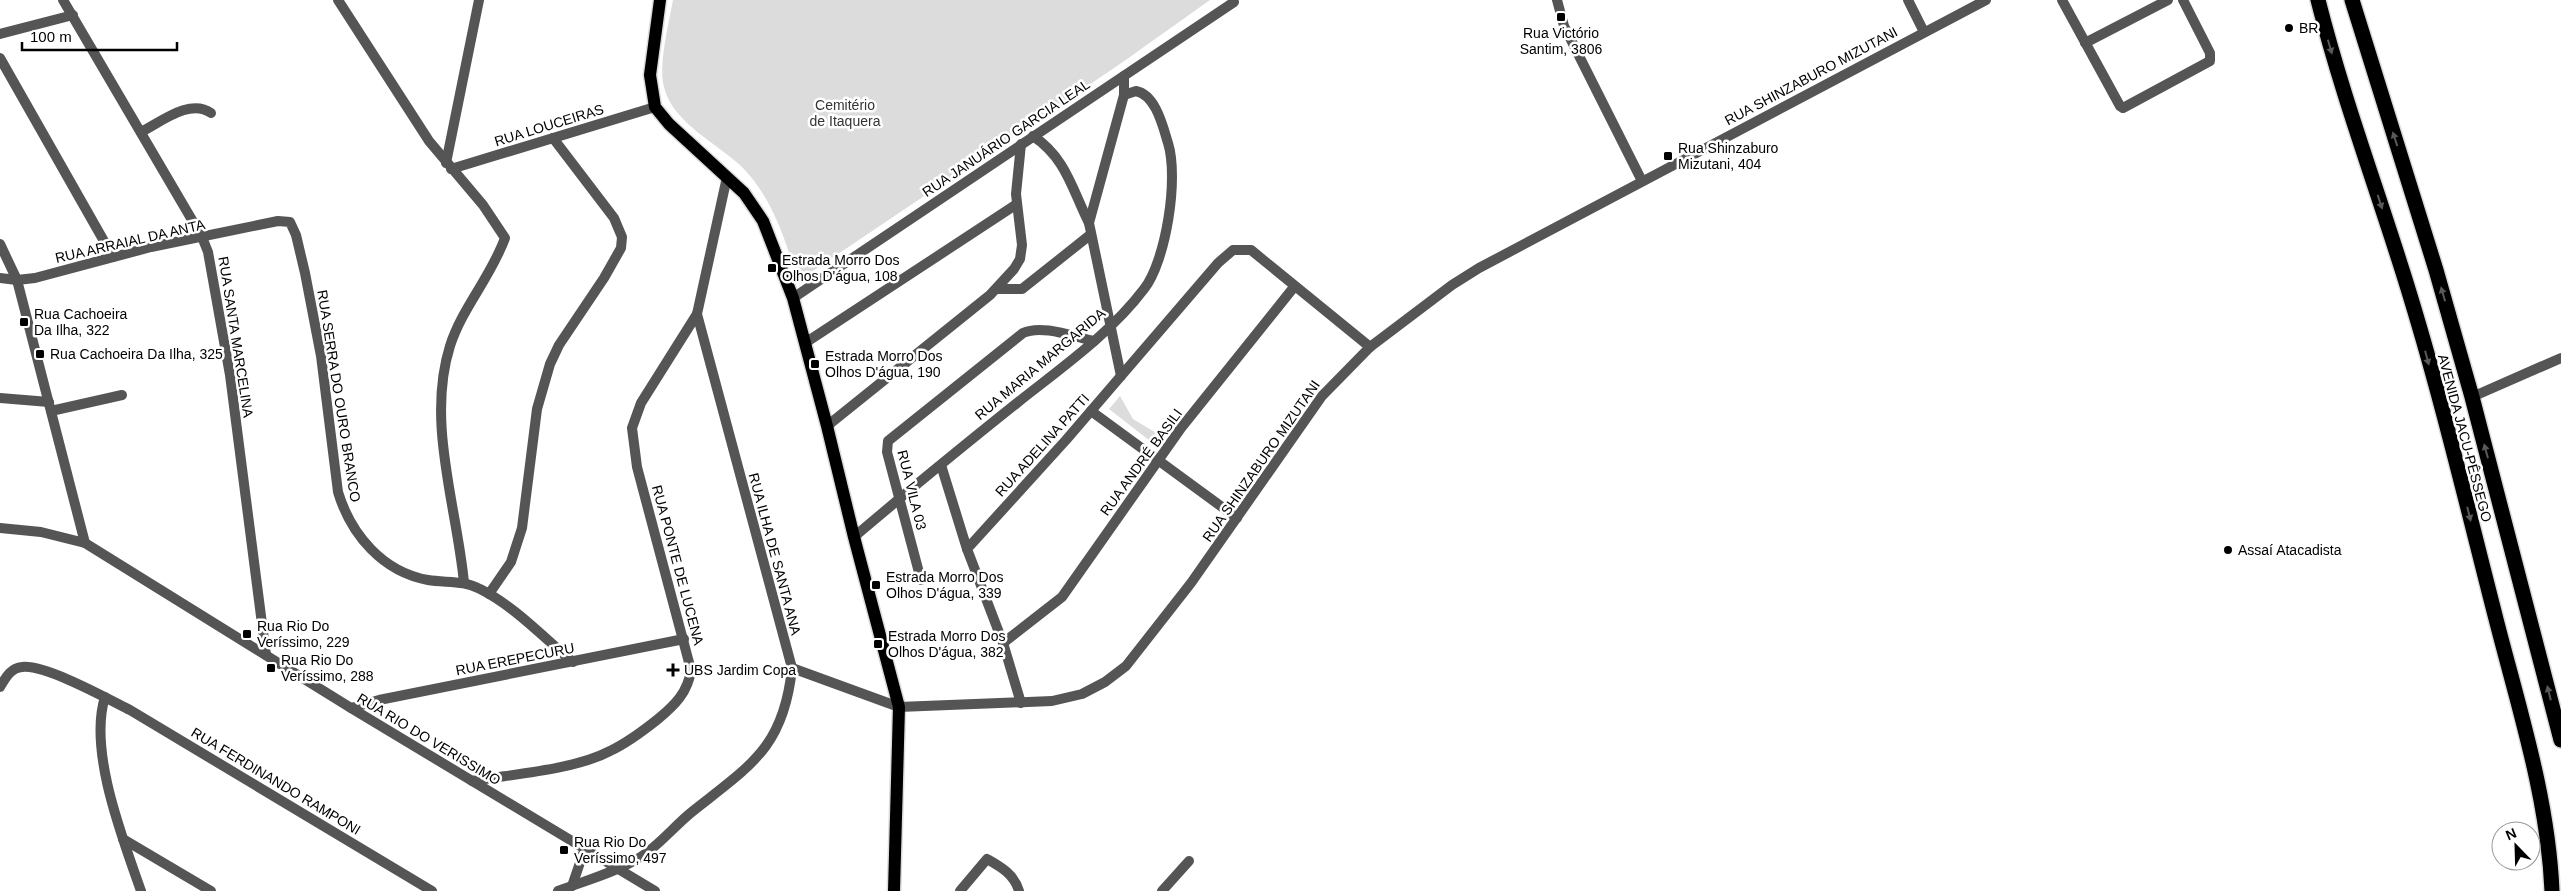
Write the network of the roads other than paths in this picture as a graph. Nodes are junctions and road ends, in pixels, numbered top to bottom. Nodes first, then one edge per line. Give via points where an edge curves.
1 (64, 0) edge
2 (338, 0) edge
3 (479, 0) edge
4 (660, 0) edge
5 (1557, 0) edge
6 (1908, 0) edge
7 (1986, 0) edge
8 (2062, 0) edge
9 (2168, 0) edge
10 (2183, 0) edge
11 (2318, 0) edge
12 (2352, 0) edge
13 (1234, 2) dead end
14 (72, 15) junction
15 (1924, 32) junction
16 (0, 34) edge
17 (2085, 42) junction
18 (0, 58) edge
19 (1124, 76) junction
20 (1124, 96) junction
21 (655, 107) junction
22 (211, 113) dead end
23 (141, 132) junction
24 (1033, 136) junction
25 (554, 138) junction
26 (1021, 144) junction
27 (449, 166) junction
28 (727, 177) junction
29 (1642, 181) junction
30 (1017, 204) junction
31 (1089, 223) junction
32 (266, 224) joint
33 (1090, 234) junction
34 (202, 237) junction
35 (0, 244) edge
36 (113, 257) junction
37 (0, 278) edge
38 (17, 280) junction
39 (1294, 287) junction
40 (996, 289) junction
41 (793, 298) junction
42 (697, 314) junction
43 (1111, 325) junction
44 (1094, 341) junction
45 (805, 344) junction
46 (1370, 347) junction
47 (2561, 358) edge
48 (1121, 376) junction
49 (122, 395) dead end
50 (2472, 397) junction
51 (0, 398) edge
52 (50, 407) junction
53 (1091, 411) junction
54 (827, 426) junction
55 (1158, 460) junction
56 (941, 465) junction
57 (898, 499) junction
58 (1237, 518) junction
59 (0, 528) edge
60 (854, 537) junction
61 (85, 543) junction
62 (967, 549) junction
63 (921, 580) dead end
64 (464, 583) junction
65 (489, 594) junction
66 (684, 638) junction
67 (1002, 643) junction
68 (266, 655) junction
69 (573, 662) junction
70 (792, 668) junction
71 (0, 687) edge
72 (105, 697) junction
73 (1021, 703) junction
74 (899, 707) junction
75 (351, 708) junction
76 (2561, 740) edge
77 (472, 781) junction
78 (123, 839) junction
79 (585, 848) junction
80 (1188, 861) dead end
81 (617, 869) junction
82 (572, 886) junction
83 (141, 891) edge
84 (210, 891) edge
85 (432, 891) edge
86 (558, 891) edge
87 (655, 891) edge
88 (894, 891) edge
89 (960, 891) edge
90 (1019, 891) edge
91 (1162, 891) edge
92 (2552, 891) edge

1 - 14 street, RUA SANTA MARCELINA
2 - 27 street via 414,119
3 - 27 street
4 - 21 main road via 650,66
5 - 29 street via 1564,26
6 - 15 street
7 - 15 street, RUA SHINZABURO MIZUTANI
8 - 17 street
9 - 17 street
10 - 17 street via 2210,53 2210,61 2128,107 2120,106
11 -> 92 highway, AVENIDA JACU-PÊSSEGO via 2406,281 2453,452 2540,792
50 -> 12 highway, AVENIDA JACU-PÊSSEGO
13 - 19 street, RUA JANUÁRIO GARCIA LEAL
14 - 16 street
14 - 23 street, RUA SANTA MARCELINA
15 - 29 street, RUA SHINZABURO MIZUTANI
18 - 36 street
19 - 20 street
19 - 24 street, RUA JANUÁRIO GARCIA LEAL
20 - 31 street
20 - 43 street, RUA MARIA MARGARIDA via 1136,91 1150,100 1171,153 1173,183 1163,244 1152,277
21 - 25 street, RUA LOUCEIRAS
21 - 28 main road
22 - 23 street via 204,108 191,108
23 - 34 street, RUA SANTA MARCELINA
24 - 26 street, RUA JANUÁRIO GARCIA LEAL
24 - 31 street via 1050,148 1061,162
25 - 27 street, RUA LOUCEIRAS
25 - 65 street via 614,218 622,242 612,265 559,344 550,364 537,409 522,528 511,562
26 - 30 street via 1016,181
26 - 41 street, RUA JANUÁRIO GARCIA LEAL
27 - 64 street via 483,205 505,238 490,272 455,331 444,378 441,428
28 - 41 main road via 744,193 764,221
28 - 42 street, RUA ILHA DE SANTA ANA
29 - 46 street, RUA SHINZABURO MIZUTANI via 1452,285
30 - 40 street via 1022,246 1020,259 1008,279
30 - 45 street
31 - 33 street
32 - 34 street, RUA ARRAIAL DA ANTA
32 - 64 street, RUA SERRA DO OURO BRANCO via 285,220 290,222 296,235 321,356 336,478 344,510 364,540 387,565 411,576
33 - 40 street via 1022,289
33 - 43 street
34 - 36 street, RUA ARRAIAL DA ANTA
34 - 68 street, RUA SANTA MARCELINA via 212,268 230,375
35 - 38 street
36 - 38 street, RUA ARRAIAL DA ANTA
37 - 38 street, RUA ARRAIAL DA ANTA
38 - 52 street
39 - 46 street
39 - 48 street, RUA ADELINA PATTI via 1251,250 1233,250 1218,263
39 - 55 street, RUA ANDRÉ BASILI
40 - 54 street
41 - 45 main road
42 - 66 street, RUA PONTE DE LUCENA via 640,403 632,428 637,467
42 - 70 street, RUA ILHA DE SANTA ANA
43 - 44 street, RUA MARIA MARGARIDA
43 - 48 street
44 - 56 street, RUA MARIA MARGARIDA
44 - 57 street, RUA VILA 03 via 1029,330 892,436 887,452
45 - 54 main road
46 - 58 street, RUA SHINZABURO MIZUTANI via 1322,396
47 - 50 street
48 - 53 street, RUA ADELINA PATTI
49 - 52 street
76 -> 50 highway, AVENIDA JACU-PÊSSEGO
51 - 52 street
52 - 61 street
53 - 55 street
53 - 62 street, RUA ADELINA PATTI
54 - 60 main road
55 - 58 street
55 - 67 street, RUA ANDRÉ BASILI via 1062,597
56 - 57 street, RUA MARIA MARGARIDA
56 - 62 street
57 - 60 street, RUA MARIA MARGARIDA
57 - 63 street, RUA VILA 03
58 - 73 street, RUA SHINZABURO MIZUTANI via 1126,666 1106,682 1082,694 1052,701
59 - 61 street, RUA RIO DO VERISSIMO
60 - 74 main road
61 - 68 street, RUA RIO DO VERISSIMO
62 - 67 street
64 - 65 street
65 - 69 street
66 - 69 street, RUA EREPECURU
66 - 77 street, RUA PONTE DE LUCENA via 692,670 689,684 667,712 636,736 609,752 578,763
67 - 73 street
68 - 75 street, RUA RIO DO VERISSIMO
69 - 75 street, RUA EREPECURU
70 - 74 street, RUA SHINZABURO MIZUTANI
70 - 81 street, RUA ILHA DE SANTA ANA via 785,711 768,744 750,767 687,815 639,858
71 - 72 street, RUA FERDINANDO RAMPONI via 12,670 30,667
72 - 78 street via 100,711 101,739 113,807
72 - 85 street, RUA FERDINANDO RAMPONI
73 - 74 street, RUA SHINZABURO MIZUTANI
74 - 88 main road
75 - 77 street, RUA RIO DO VERISSIMO
77 - 79 street, RUA RIO DO VERISSIMO
78 - 83 street
78 - 84 street
79 - 81 street, RUA RIO DO VERISSIMO
79 - 82 street
80 - 91 street
81 - 82 street, RUA ILHA DE SANTA ANA
81 - 87 street, RUA RIO DO VERISSIMO
82 - 86 street, RUA ILHA DE SANTA ANA
89 - 90 street via 987,859 1008,872

